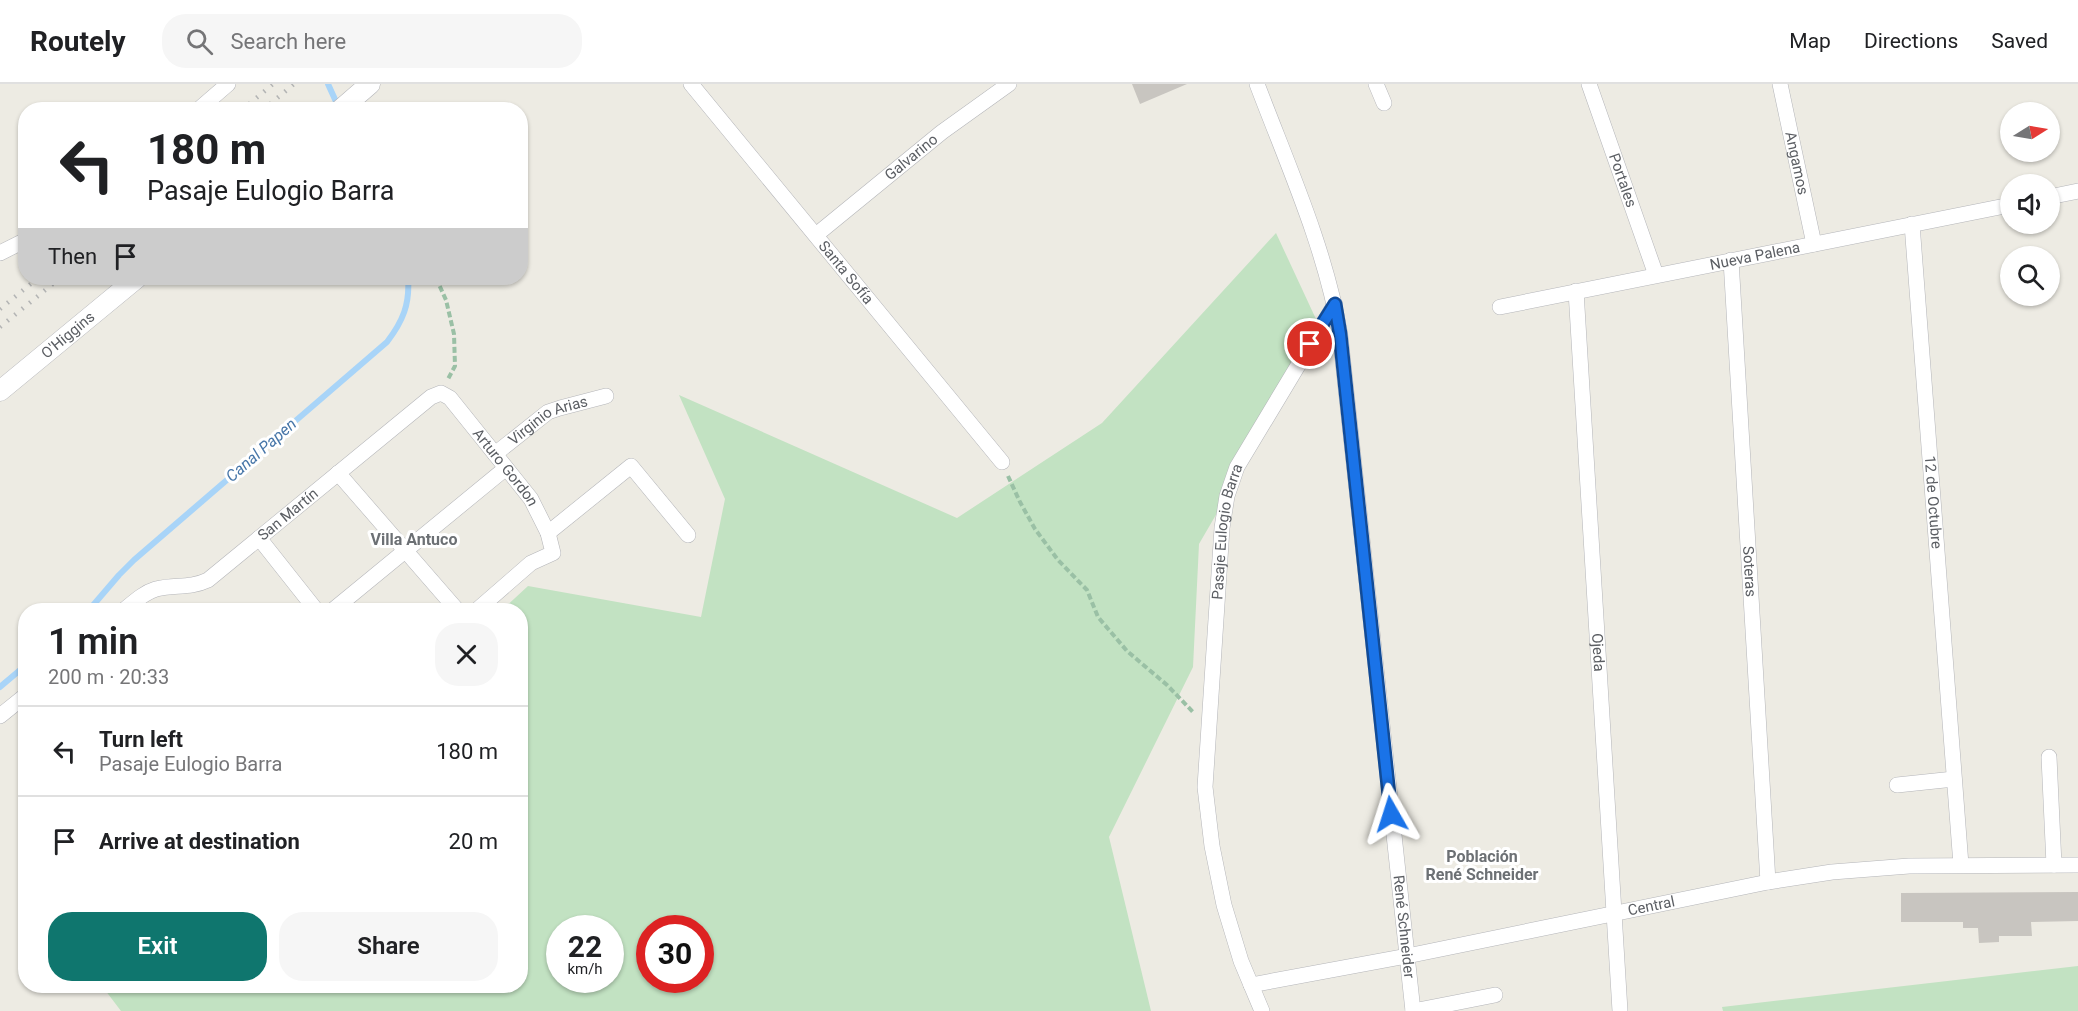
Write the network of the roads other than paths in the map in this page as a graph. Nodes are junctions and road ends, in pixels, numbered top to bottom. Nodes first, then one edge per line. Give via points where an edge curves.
1 (228, 84) edge
2 (370, 84) edge
3 (1009, 84) edge
4 (1257, 84) edge
5 (1377, 84) edge
6 (1589, 84) edge
7 (1780, 84) edge
8 (694, 85) edge
9 (207, 102) edge
10 (349, 102) edge
11 (1384, 104) dead end
12 (2078, 191) edge
13 (2060, 195) edge
14 (2000, 207) edge
15 (1912, 224) junction
16 (816, 235) junction
17 (18, 244) edge
18 (1814, 244) junction
19 (0, 253) edge
20 (1731, 260) junction
21 (1656, 275) junction
22 (129, 285) edge
23 (1576, 291) junction
24 (1335, 304) junction
25 (1500, 307) dead end
26 (0, 391) edge
27 (441, 393) joint
28 (606, 396) dead end
29 (495, 454) junction
30 (1002, 462) road end
31 (506, 468) junction
32 (338, 473) junction
33 (548, 533) junction
34 (687, 535) dead end
35 (259, 538) junction
36 (405, 551) junction
37 (133, 603) edge
38 (310, 603) edge
39 (342, 603) edge
40 (451, 603) edge
41 (485, 603) edge
42 (18, 701) edge
43 (0, 716) edge
44 (2049, 757) dead end
45 (1954, 779) junction
46 (1897, 785) dead end
47 (1961, 865) junction
48 (2054, 865) junction
49 (2078, 865) edge
50 (1768, 882) junction
51 (1614, 914) junction
52 (1407, 957) junction
53 (1251, 985) junction
54 (1495, 995) dead end
55 (1262, 1011) edge
56 (1413, 1011) edge
57 (1620, 1011) edge

1 - 9 street
2 - 10 street
3 - 16 street, Galvarino via 969,111
4 - 24 street via 1317,242
5 - 11 street
6 - 21 street, Portales
7 - 18 street, Angamos
8 - 16 street, Santa Sofía
12 - 13 street
14 - 15 street, Nueva Palena
15 - 18 street, Nueva Palena
15 - 45 street, 12 de Octubre
16 - 30 street, Santa Sofía
17 - 19 street
18 - 20 street, Nueva Palena
20 - 21 street, Nueva Palena
20 - 50 street, Soteras
21 - 23 street, Nueva Palena
22 - 26 street, O'Higgins
23 - 25 street, Nueva Palena
23 - 51 street, Ojeda
24 - 52 street, René Schneider
24 - 53 street, Pasaje Eulogio Barra via 1244,453 1227,496 1222,528 1205,787 1215,864 1232,937
27 - 29 street, Arturo Gordon via 450,398
27 - 32 street, San Martín via 430,397
28 - 29 street, Virginio Arias via 548,412
29 - 31 street, Arturo Gordon
31 - 33 street, Arturo Gordon via 531,499
31 - 36 street, Virginio Arias
32 - 35 street, San Martín
32 - 36 street
33 - 34 street via 631,466
33 - 41 street, Arturo Gordon via 553,553 531,563
35 - 37 street, San Martín via 208,580 189,587 157,589
35 - 38 street
36 - 39 street, Virginio Arias
36 - 40 street
42 - 43 street
44 - 48 street
45 - 46 street
45 - 47 street, 12 de Octubre
47 - 48 street, Central
47 - 50 street, Central via 1855,869
48 - 49 street, Central
50 - 51 street, Central
51 - 52 street, Central
51 - 57 street, Ojeda
52 - 53 street, Central
52 - 56 street, René Schneider
53 - 55 street, Pasaje Eulogio Barra
54 - 56 street

